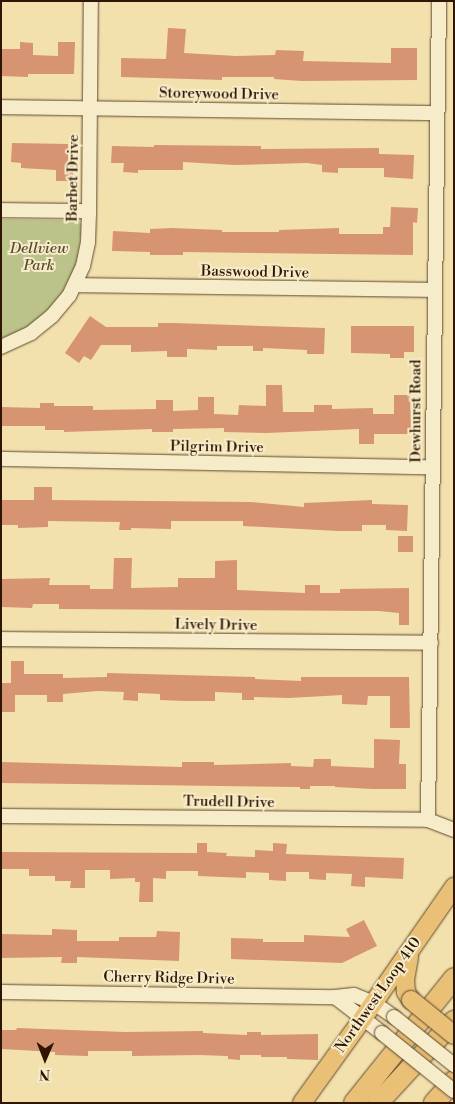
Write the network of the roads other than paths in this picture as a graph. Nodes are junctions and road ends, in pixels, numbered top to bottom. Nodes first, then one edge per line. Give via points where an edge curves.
1 (92, 1) edge
2 (439, 1) edge
3 (1, 107) edge
4 (91, 108) junction
5 (437, 113) junction
6 (1, 210) edge
7 (89, 211) junction
8 (75, 285) junction
9 (433, 290) junction
10 (1, 347) edge
11 (1, 459) edge
12 (432, 467) junction
13 (1, 639) edge
14 (431, 644) junction
15 (1, 816) edge
16 (428, 820) junction
17 (454, 830) edge
18 (454, 887) edge
19 (410, 951) junction
20 (454, 978) edge
21 (1, 992) edge
22 (336, 997) junction
23 (374, 1003) junction
24 (364, 1018) junction
25 (454, 1021) edge
26 (454, 1034) edge
27 (454, 1065) edge
28 (454, 1081) edge
29 (454, 1091) edge
30 (302, 1103) edge
31 (354, 1103) edge
32 (378, 1103) edge
33 (434, 1103) edge

1 - 4 street, Barbet Drive
2 - 5 street, Dewhurst Road
3 - 4 street, Storeywood Drive
4 - 5 street, Storeywood Drive
4 - 7 street, Barbet Drive
5 - 9 street, Dewhurst Road
6 - 7 street
7 - 8 street, Barbet Drive via 88,242
8 - 9 street, Basswood Drive
8 - 10 street, Barbet Drive via 52,316 31,333
9 - 12 street, Dewhurst Road
11 - 12 street, Pilgrim Drive
12 - 14 street, Dewhurst Road
13 - 14 street, Lively Drive
14 - 16 street, Dewhurst Road
15 - 16 street, Trudell Drive
16 - 17 street, Trudell Drive
18 - 19 main road, Northwest Loop 410
19 - 23 main road, Northwest Loop 410
19 - 26 main road, bridge via 406,992 411,1000
20 - 31 highway
21 - 22 street, Cherry Ridge Drive
22 - 23 street, Cherry Ridge Drive via 354,994
22 - 24 street
23 - 24 main road, Northwest Loop 410
23 - 27 street, Cherry Ridge Drive, bridge
24 - 29 street, bridge
24 - 30 main road, Northwest Loop 410
25 - 32 highway
28 - 33 highway

